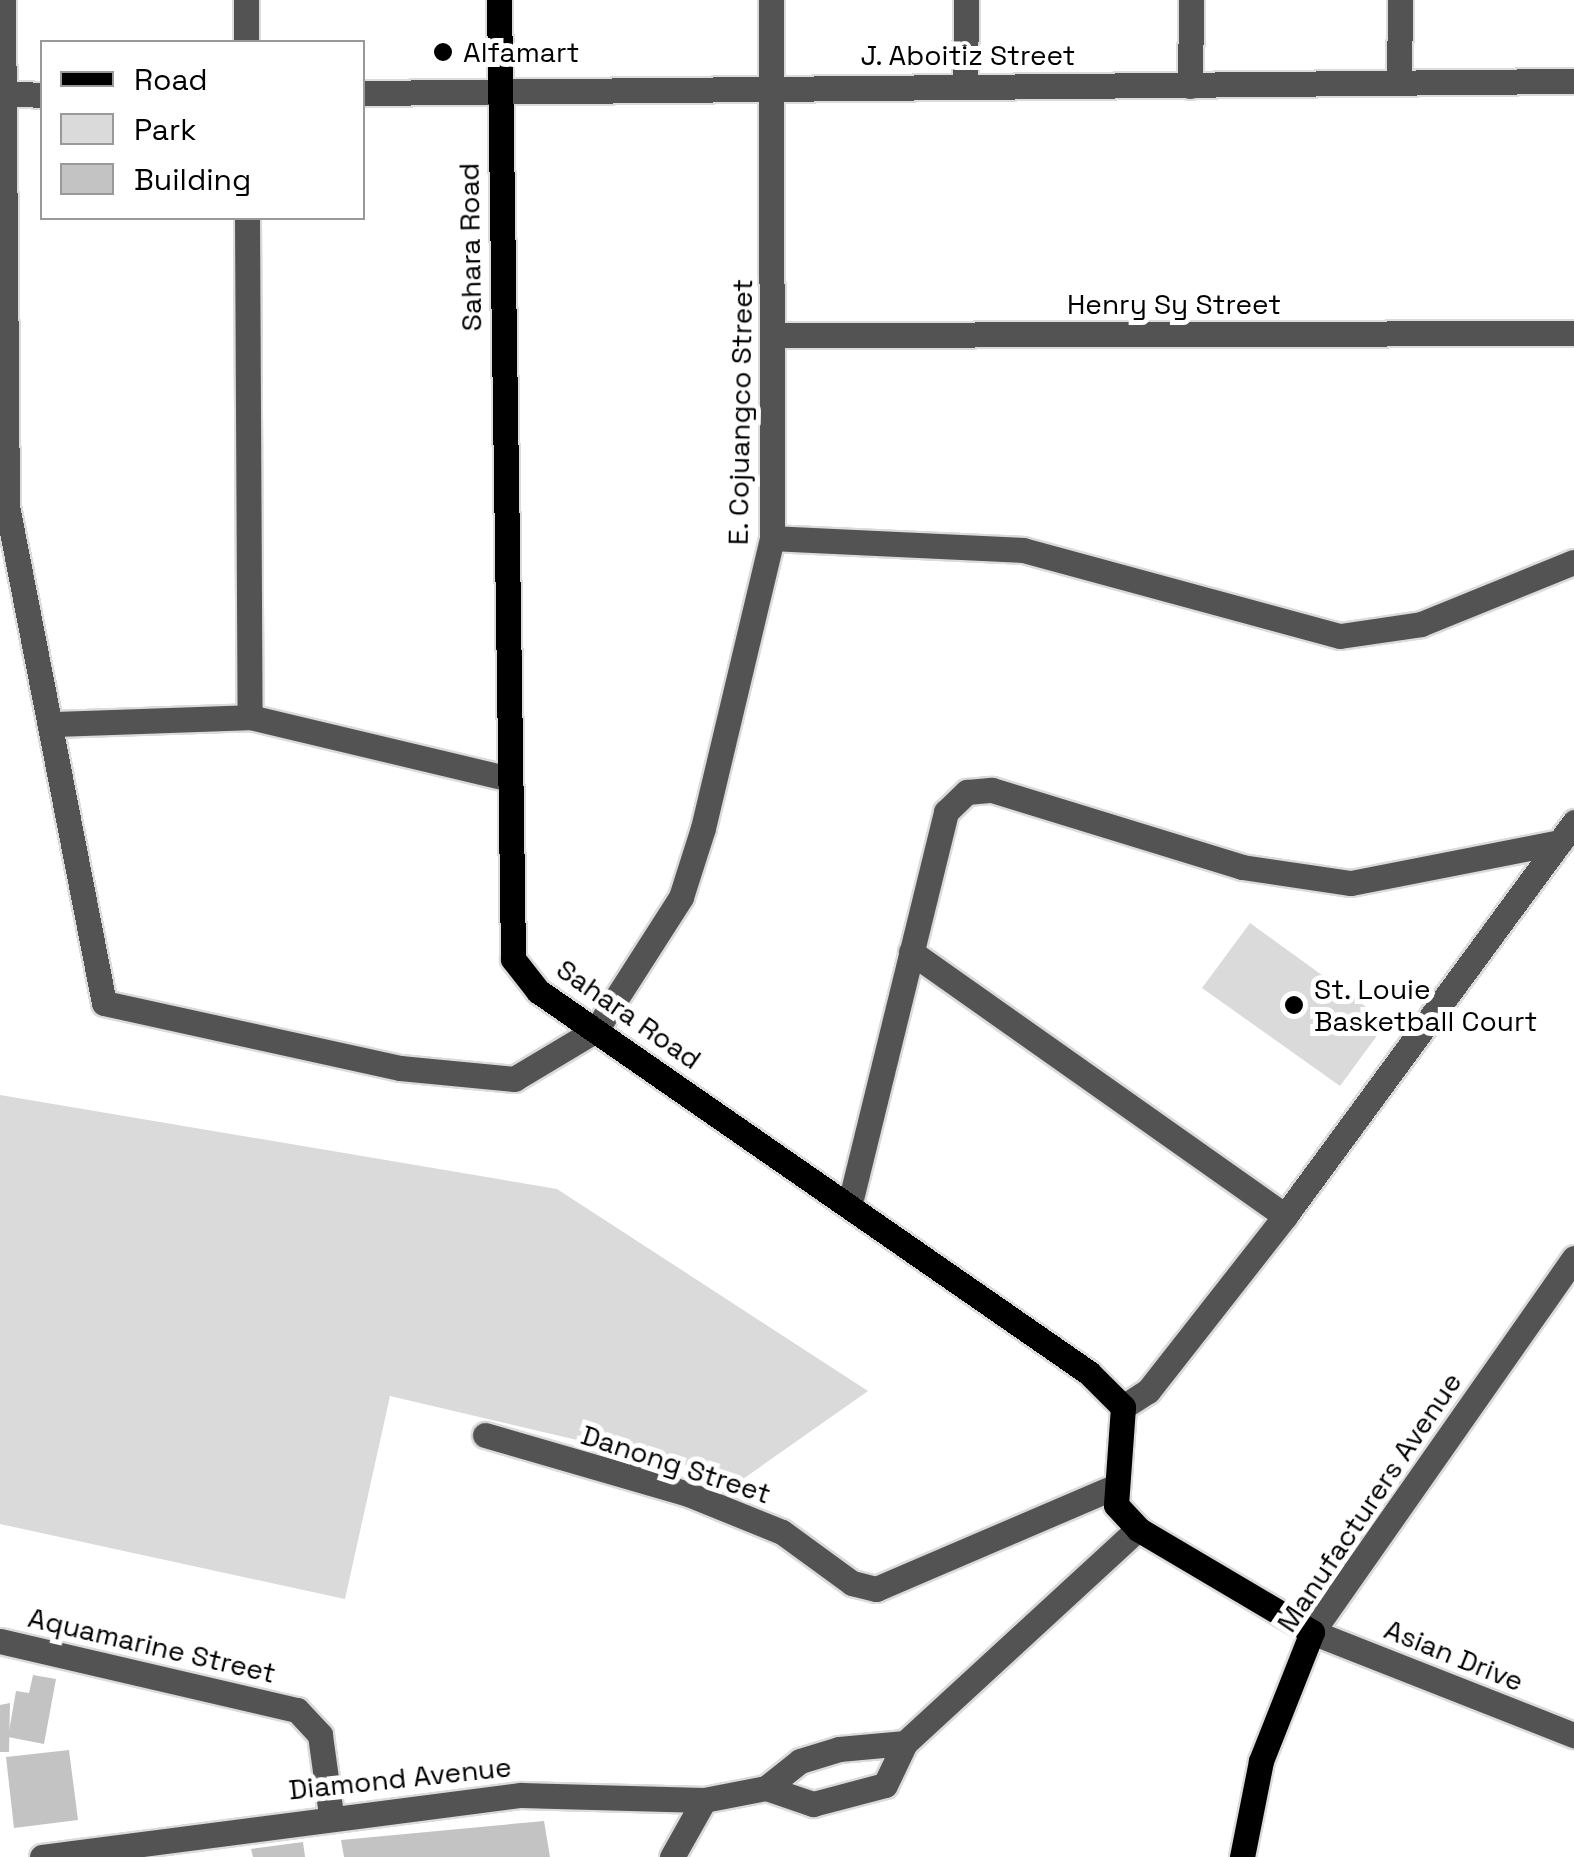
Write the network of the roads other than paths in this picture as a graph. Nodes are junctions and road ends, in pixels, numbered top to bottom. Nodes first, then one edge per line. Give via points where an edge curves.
1 (3, 0) edge
2 (246, 0) edge
3 (498, 0) edge
4 (771, 0) edge
5 (966, 0) edge
6 (1191, 0) edge
7 (1400, 0) edge
8 (246, 40) edge
9 (1574, 81) edge
10 (1399, 82) junction
11 (772, 84) junction
12 (965, 84) junction
13 (1190, 86) junction
14 (498, 89) junction
15 (365, 93) edge
16 (3, 94) junction
17 (40, 94) edge
18 (247, 220) edge
19 (1574, 333) edge
20 (774, 334) junction
21 (772, 538) junction
22 (1574, 562) edge
23 (250, 717) junction
24 (53, 724) junction
25 (506, 778) junction
26 (1567, 832) edge
27 (911, 952) junction
28 (596, 1030) junction
29 (850, 1203) junction
30 (1284, 1216) junction
31 (1574, 1258) edge
32 (1123, 1408) junction
33 (485, 1435) dead end
34 (1112, 1488) junction
35 (1138, 1529) junction
36 (1312, 1632) junction
37 (0, 1641) edge
38 (1574, 1735) edge
39 (905, 1743) junction
40 (766, 1788) junction
41 (704, 1800) junction
42 (332, 1814) junction
43 (42, 1857) edge
44 (672, 1857) edge
45 (1242, 1857) edge

1 - 16 street
2 - 8 street
3 - 14 main road, Sahara Road
4 - 11 street, E. Cojuangco Street
5 - 12 street
6 - 13 street
7 - 10 street
9 - 10 street, J. Aboitiz Street
10 - 13 street, J. Aboitiz Street
11 - 12 street, J. Aboitiz Street
11 - 14 street, J. Aboitiz Street
11 - 20 street, E. Cojuangco Street
12 - 13 street, J. Aboitiz Street
14 - 15 street, J. Aboitiz Street
14 - 25 main road, Sahara Road
16 - 17 street
16 - 24 street via 7,506
18 - 23 street
19 - 20 street, Henry Sy Street
20 - 21 street, E. Cojuangco Street
21 - 22 street via 1023,550 1340,636 1420,624
21 - 28 street, E. Cojuangco Street via 680,897
23 - 24 street
23 - 25 street
24 - 28 street via 104,1002 400,1068 514,1079
25 - 28 main road, Sahara Road via 513,959 538,991
26 - 27 street via 1351,882 1242,867 992,790 966,792 946,812
26 - 30 street
27 - 29 street
27 - 30 street
28 - 29 main road, Sahara Road
29 - 32 main road, Sahara Road via 1090,1373
30 - 32 street via 1148,1391
31 - 36 street, Manufacturers Avenue
32 - 34 main road
33 - 34 street, Danong Street via 688,1494 782,1532 852,1584 876,1589 903,1585
34 - 35 main road
35 - 36 main road
35 - 39 street, Diamond Avenue
36 - 38 street, Asian Drive
36 - 45 main road, Manufacturers Avenue via 1262,1761
37 - 42 street, Aquamarine Street via 297,1710 320,1735
39 - 40 street, Diamond Avenue via 826,1753
39 - 40 street, Diamond Avenue via 884,1785 852,1800 813,1804
40 - 41 street, Diamond Avenue
41 - 42 street, Diamond Avenue via 521,1795
41 - 44 street
42 - 43 street, Diamond Avenue

